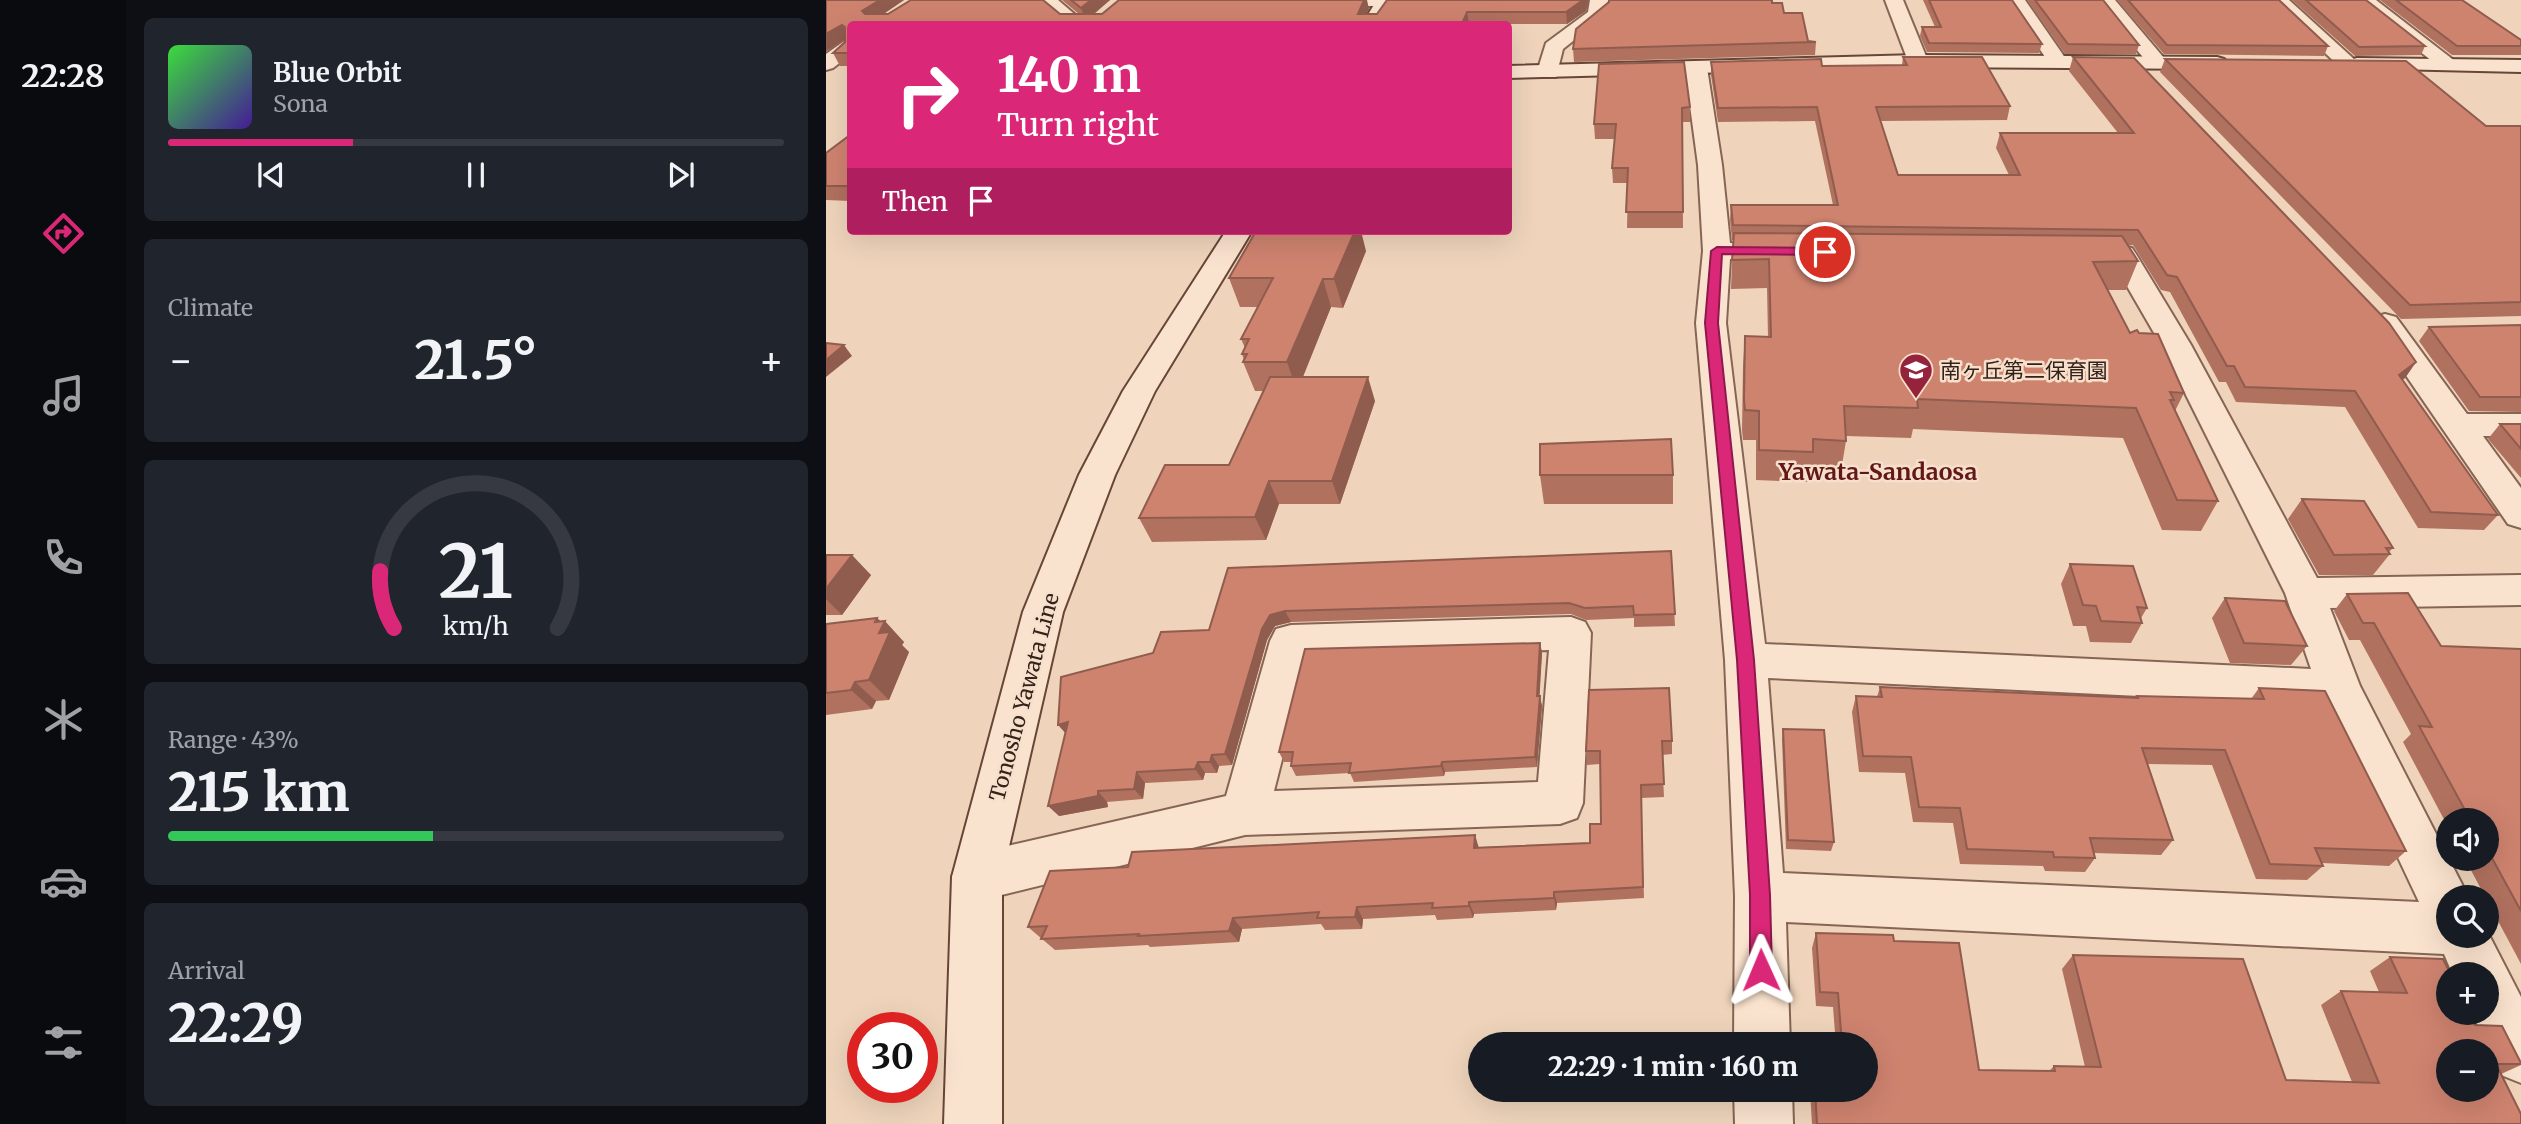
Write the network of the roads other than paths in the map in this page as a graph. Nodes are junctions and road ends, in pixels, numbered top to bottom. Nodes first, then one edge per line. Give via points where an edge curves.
1 (1046, 0) edge
2 (1212, 0) edge
3 (1386, 0) edge
4 (1599, 0) edge
5 (1894, 0) edge
6 (2016, 0) edge
7 (2105, 0) edge
8 (2278, 0) edge
9 (2364, 0) edge
10 (1072, 21) edge
11 (1373, 21) edge
12 (847, 50) edge
13 (1918, 61) junction
14 (2058, 62) junction
15 (2146, 62) junction
16 (2239, 63) edge
17 (2321, 64) edge
18 (2348, 64) junction
19 (2449, 65) junction
20 (2521, 66) edge
21 (1696, 68) junction
22 (1512, 72) edge
23 (1548, 72) junction
24 (830, 74) edge
25 (2163, 92) edge
26 (1236, 235) edge
27 (1717, 251) junction
28 (1814, 251) edge
29 (2066, 254) edge
30 (2364, 301) edge
31 (2431, 330) edge
32 (2392, 331) junction
33 (2458, 425) junction
34 (2521, 425) edge
35 (2521, 515) edge
36 (2521, 590) edge
37 (2305, 593) junction
38 (1746, 660) junction
39 (2339, 688) junction
40 (1245, 813) junction
41 (977, 877) junction
42 (2437, 885) edge
43 (1760, 895) junction
44 (2436, 928) edge
45 (2499, 1010) edge
46 (1762, 1032) edge
47 (2521, 1055) edge
48 (1763, 1102) edge
49 (973, 1124) edge
50 (1764, 1124) edge

1 - 10 street
2 - 3 street
3 - 11 street
4 - 23 street via 1597,14 1553,47
5 - 13 street
6 - 14 street
7 - 15 street
8 - 18 street
9 - 19 street
12 - 24 street
13 - 14 street
13 - 21 street
14 - 15 street
15 - 16 street
15 - 25 street
17 - 18 street
18 - 19 street
19 - 20 street
21 - 23 street
21 - 27 street
22 - 23 street
26 - 41 street, Tonosho Yawata Line via 1139,391 1097,475 1043,612
27 - 28 street
27 - 38 street via 1711,323
29 - 37 street via 2122,254 2176,345
30 - 32 street
31 - 32 street
32 - 33 street
33 - 34 street
33 - 35 street
36 - 37 street
37 - 39 street
38 - 39 street
38 - 43 street
39 - 42 street
40 - 40 street via 1560,803 1572,633 1291,641
40 - 41 street
41 - 49 street, Tonosho Yawata Line
43 - 44 street
43 - 46 street
45 - 47 street
48 - 50 street

